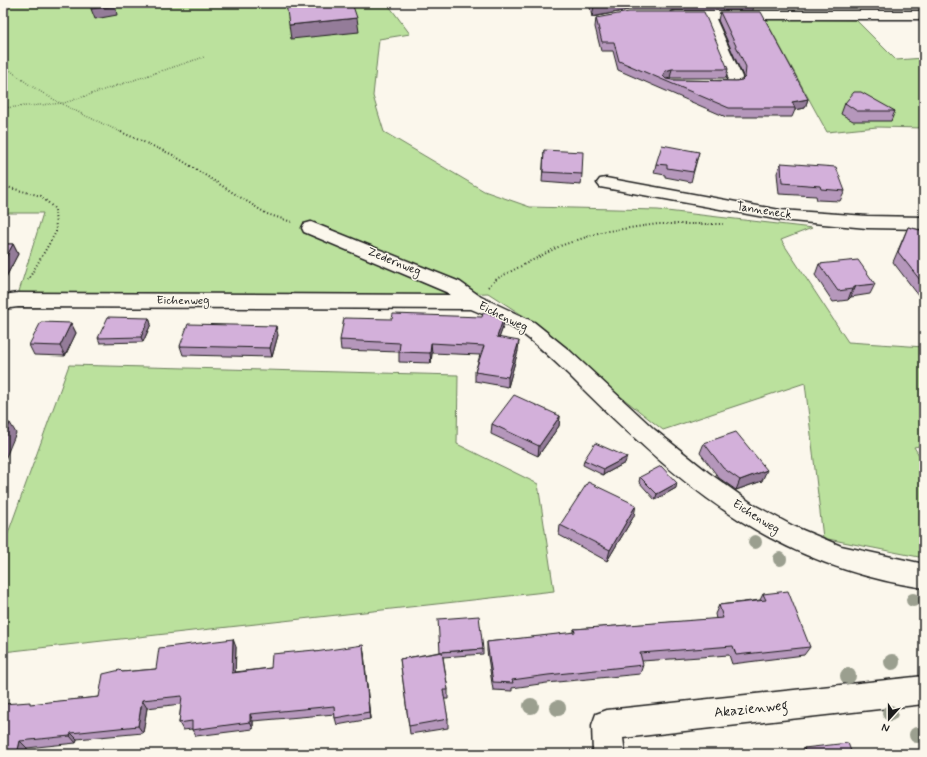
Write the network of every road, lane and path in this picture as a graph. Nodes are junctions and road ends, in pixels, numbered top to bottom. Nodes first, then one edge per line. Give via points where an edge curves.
1 (664, 15) edge
2 (924, 15) edge
3 (708, 16) junction
4 (204, 58) dead end
5 (3, 64) edge
6 (692, 84) edge
7 (64, 103) junction
8 (3, 108) edge
9 (606, 183) dead end
10 (3, 186) edge
11 (924, 223) edge
12 (728, 224) dead end
13 (311, 228) joint
14 (10, 301) edge
15 (474, 302) junction
16 (924, 576) edge
17 (924, 690) edge
18 (609, 754) edge

1 - 3 street
2 - 3 street
3 - 6 street via 735,77 734,85
4 - 7 path
5 - 7 path via 20,78
7 - 8 path
7 - 13 path via 80,113 173,155 267,214
9 - 11 street, Tanneneck via 780,215 867,222
10 - 14 path via 41,196 56,209 56,232
12 - 15 path via 658,224 601,232 560,246 498,278 480,293
13 - 15 street, Zedernweg via 453,287
14 - 15 street, Eichenweg
15 - 16 street, Eichenweg via 527,327 562,356 647,436 744,512 784,534 838,556
17 - 18 street, Akazienweg via 607,725

